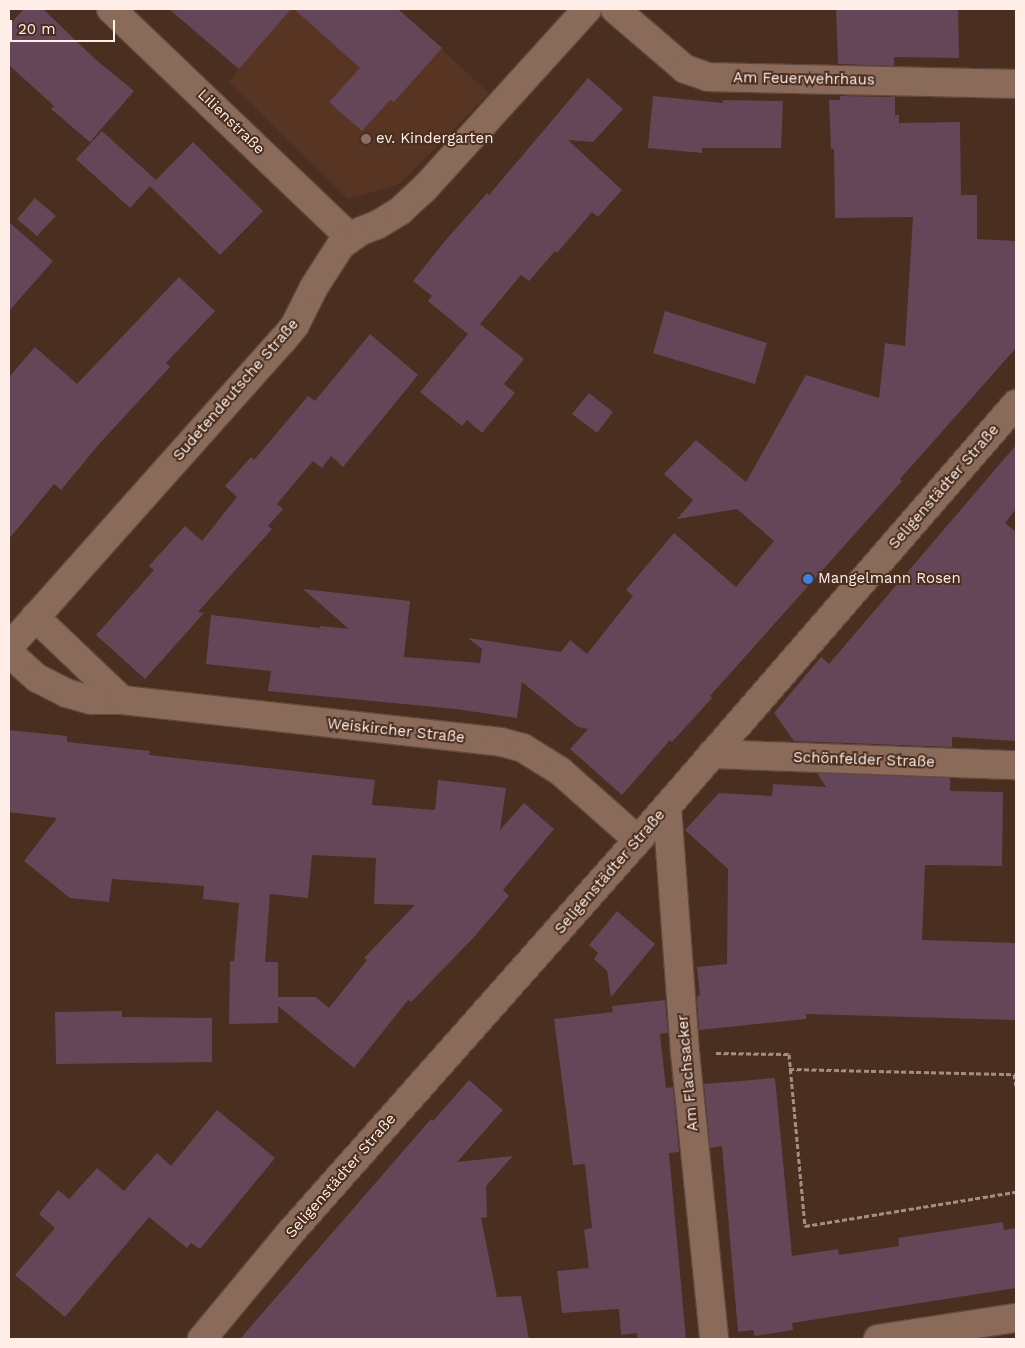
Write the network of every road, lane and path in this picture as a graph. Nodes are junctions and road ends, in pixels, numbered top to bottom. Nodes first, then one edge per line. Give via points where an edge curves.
1 (111, 9) edge
2 (587, 9) edge
3 (615, 9) edge
4 (1016, 84) edge
5 (350, 238) junction
6 (1016, 404) edge
7 (35, 617) junction
8 (9, 647) edge
9 (9, 653) edge
10 (122, 700) junction
11 (712, 754) junction
12 (1016, 765) edge
13 (666, 807) junction
14 (638, 840) junction
15 (685, 1052) junction
16 (789, 1068) junction
17 (1015, 1074) edge
18 (1016, 1086) edge
19 (1016, 1192) edge
20 (1016, 1318) edge
21 (202, 1339) edge
22 (714, 1339) edge
23 (878, 1339) edge

1 - 5 street, Lilienstraße
2 - 5 street, Sudetendeutsche Straße via 424,189 400,211
3 - 4 street, Am Feuerwehrhaus via 685,69 708,77
5 - 7 street, Sudetendeutsche Straße via 333,257 295,325 283,340
6 - 11 street, Seligenstädter Straße
7 - 8 street, Sudetendeutsche Straße
7 - 10 street
9 - 10 street, Weiskircher Straße via 36,678 66,693 91,700
10 - 14 street, Weiskircher Straße via 500,742 541,758
11 - 12 street, Schönfelder Straße
11 - 13 street, Seligenstädter Straße
13 - 14 street, Seligenstädter Straße
13 - 15 street, Am Flachsacker
14 - 21 street, Seligenstädter Straße via 290,1233
15 - 16 path via 789,1054
15 - 22 street, Am Flachsacker
16 - 17 path
16 - 19 path via 805,1226
17 - 18 path
20 - 23 street

